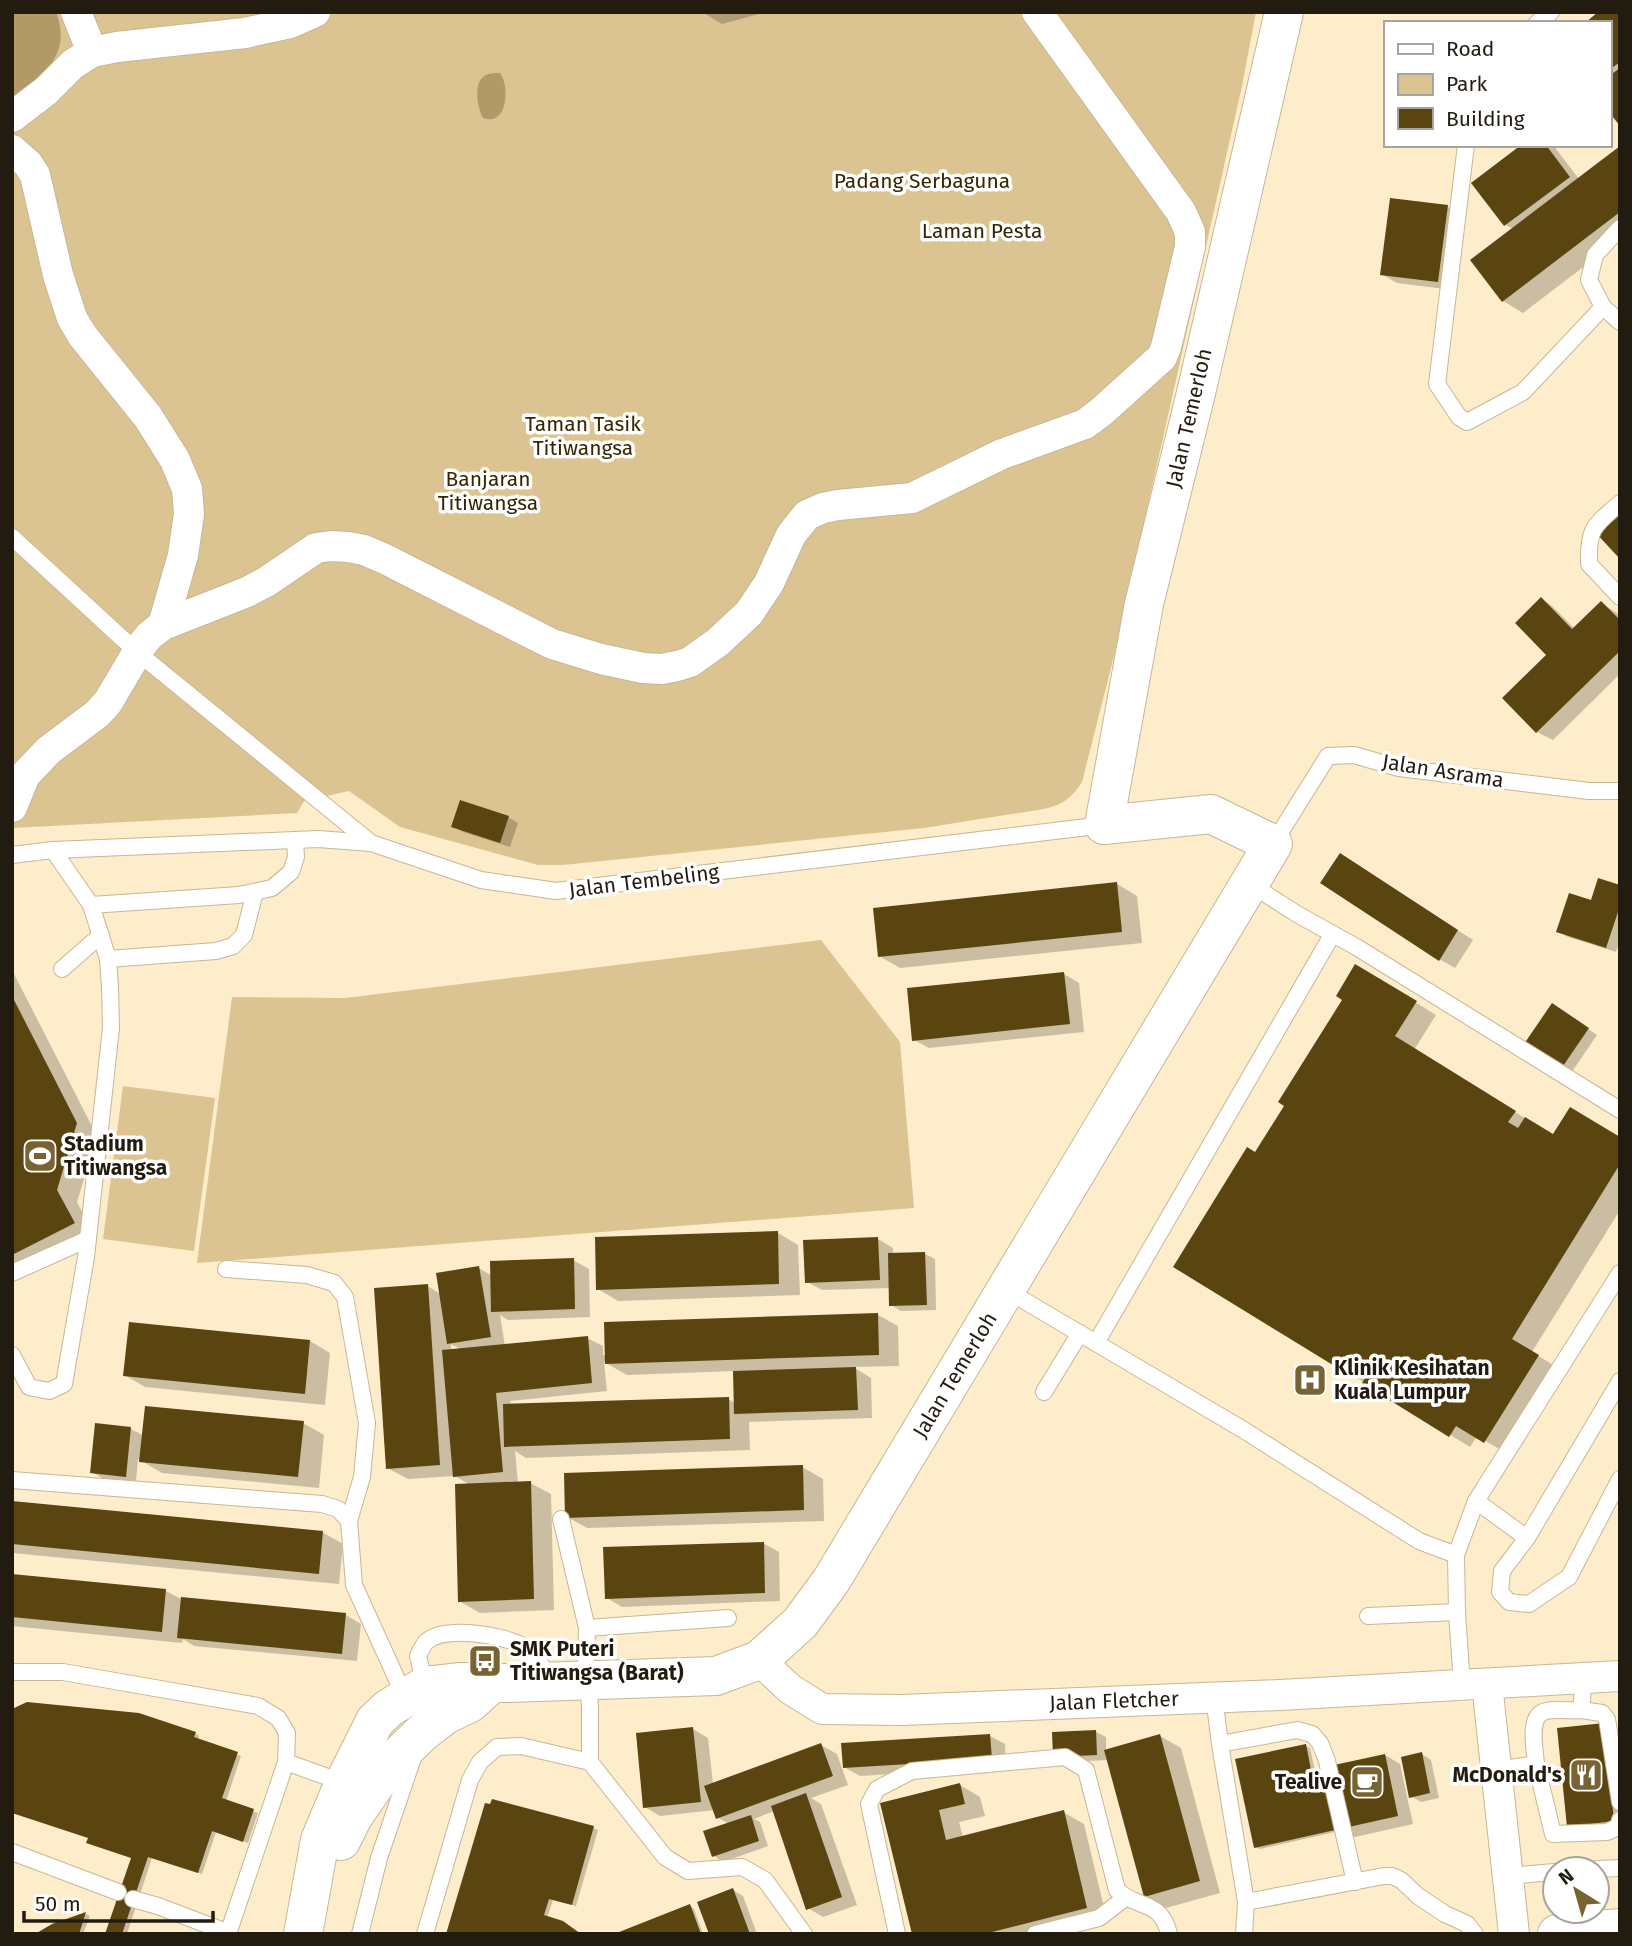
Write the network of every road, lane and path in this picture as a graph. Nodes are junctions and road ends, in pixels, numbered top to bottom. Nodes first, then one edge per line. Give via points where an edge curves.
1 (76, 12) edge
2 (315, 12) edge
3 (1037, 12) edge
4 (1284, 12) edge
5 (92, 52) junction
6 (12, 117) edge
7 (1466, 147) edge
8 (12, 150) edge
9 (1620, 228) edge
10 (1603, 307) junction
11 (1620, 322) edge
12 (1620, 503) edge
13 (12, 537) edge
14 (1620, 597) edge
15 (163, 625) junction
16 (137, 652) junction
17 (1620, 791) edge
18 (12, 807) edge
19 (1104, 825) junction
20 (295, 841) junction
21 (371, 843) junction
22 (1273, 844) junction
23 (52, 850) junction
24 (12, 855) edge
25 (1250, 884) junction
26 (255, 892) junction
27 (91, 905) junction
28 (101, 935) junction
29 (1332, 935) junction
30 (108, 958) junction
31 (62, 969) dead end
32 (1620, 1110) edge
33 (88, 1240) junction
34 (226, 1269) dead end
35 (12, 1273) edge
36 (1620, 1273) edge
37 (1006, 1290) junction
38 (1080, 1333) junction
39 (1096, 1343) junction
40 (12, 1355) edge
41 (1620, 1381) edge
42 (1044, 1392) dead end
43 (1620, 1479) edge
44 (12, 1480) edge
45 (1476, 1501) junction
46 (561, 1520) dead end
47 (349, 1521) junction
48 (1527, 1538) junction
49 (1456, 1556) junction
50 (1457, 1612) junction
51 (1368, 1616) dead end
52 (728, 1618) dead end
53 (587, 1628) junction
54 (758, 1660) junction
55 (12, 1672) edge
56 (1620, 1676) edge
57 (1584, 1678) junction
58 (588, 1680) junction
59 (549, 1681) junction
60 (491, 1684) junction
61 (1474, 1684) junction
62 (415, 1692) junction
63 (1214, 1697) junction
64 (1581, 1710) junction
65 (428, 1728) junction
66 (1220, 1744) junction
67 (286, 1762) junction
68 (590, 1762) junction
69 (1536, 1764) junction
70 (1496, 1770) junction
71 (344, 1783) junction
72 (1620, 1802) edge
73 (1620, 1820) edge
74 (12, 1852) edge
75 (1541, 1873) edge
76 (1507, 1876) junction
77 (1355, 1882) junction
78 (1125, 1898) junction
79 (1246, 1902) junction
80 (306, 1918) edge
81 (1620, 1928) edge
82 (228, 1933) edge
83 (360, 1934) edge
84 (425, 1934) edge
85 (804, 1934) edge
86 (897, 1934) edge
87 (1035, 1934) edge
88 (1169, 1934) edge
89 (1244, 1934) edge
90 (1475, 1934) edge
91 (1514, 1934) edge
92 (1558, 1934) edge

1 - 5 street
2 - 5 street via 245,33
3 - 15 street via 1181,212 1190,232 1161,357 1085,424 1002,454 912,498 838,505 807,515 791,535 749,613 719,642 677,666 643,668 552,644 385,559 348,547 316,548 247,592
4 - 19 street, Jalan Temerloh via 1144,604
5 - 6 street
7 - 10 lane via 1437,384 1459,417 1467,422 1523,392
8 - 15 street via 35,175 72,318 148,417 187,489 189,514 183,555
9 - 10 lane via 1595,256 1589,280
10 - 11 lane
12 - 14 lane via 1593,528 1589,564
13 - 16 lane
15 - 16 street
16 - 18 street via 108,702 25,775
16 - 21 lane
17 - 22 lane, Jalan Asrama via 1399,768 1354,755 1328,756
19 - 21 lane, Jalan Tembeling via 556,891 481,880
19 - 22 street, Jalan Tembeling via 1211,814
20 - 21 lane, Jalan Tembeling
20 - 23 lane, Jalan Tembeling
20 - 26 lane via 290,873 272,888
22 - 25 street, Jalan Temerloh
23 - 24 lane, Jalan Tembeling
23 - 27 lane
25 - 29 lane
25 - 37 street, Jalan Temerloh
26 - 27 lane
26 - 30 lane via 244,935 233,946
27 - 28 lane
28 - 30 lane
28 - 31 lane
29 - 32 lane
29 - 39 lane
30 - 33 lane via 111,1028
33 - 35 lane
33 - 40 lane via 64,1384 49,1391 29,1387
34 - 47 lane via 307,1275 334,1283 345,1297 367,1423 362,1477
36 - 45 lane
37 - 38 lane
37 - 54 street, Jalan Temerloh via 831,1581 800,1623
38 - 39 lane
38 - 42 lane
39 - 49 lane via 1419,1541
41 - 48 lane
43 - 48 lane via 1569,1577 1529,1604 1509,1602 1500,1592 1502,1571
44 - 47 lane via 322,1504 338,1509
45 - 48 lane
45 - 49 lane
46 - 53 lane
47 - 62 lane via 354,1585
49 - 50 lane
50 - 51 lane
50 - 61 lane
52 - 53 lane
53 - 58 lane
54 - 58 street, Jalan Temerloh via 716,1676
54 - 63 street, Jalan Fletcher via 790,1689 822,1709
55 - 67 lane via 63,1672 258,1706 278,1718 287,1732
56 - 57 street, Jalan Fletcher
57 - 61 street, Jalan Fletcher
57 - 64 lane
58 - 59 street, Jalan Temerloh
58 - 68 lane
59 - 60 street, Jalan Temerloh
59 - 62 lane via 538,1659 523,1646 469,1632 444,1633 426,1642 418,1656
60 - 62 street, Jalan Temerloh via 460,1682
60 - 65 street via 470,1703
61 - 63 street, Jalan Fletcher
61 - 70 street
62 - 65 street
62 - 71 street via 375,1721
63 - 66 lane
64 - 69 lane via 1544,1712 1536,1717
64 - 72 lane via 1602,1713 1607,1719
65 - 80 street via 382,1775 353,1817
65 - 83 lane via 379,1857
66 - 77 lane via 1297,1730 1312,1734 1327,1760
66 - 79 lane
67 - 71 lane
67 - 82 lane
68 - 84 lane via 521,1746 497,1746 480,1762 470,1780
68 - 85 lane via 665,1857 688,1871 742,1867 765,1880
69 - 70 lane
69 - 73 lane via 1553,1834 1606,1832 1618,1827
70 - 76 street
71 - 80 street via 320,1840
74 - 82 lane
75 - 76 lane
76 - 91 street
77 - 79 lane
77 - 90 lane via 1392,1876 1467,1924
78 - 86 lane via 1113,1877 1086,1770 1074,1762 1065,1757 912,1770 877,1788 869,1804
78 - 87 lane via 1099,1919
78 - 88 lane via 1154,1908
79 - 89 lane
81 - 92 street

